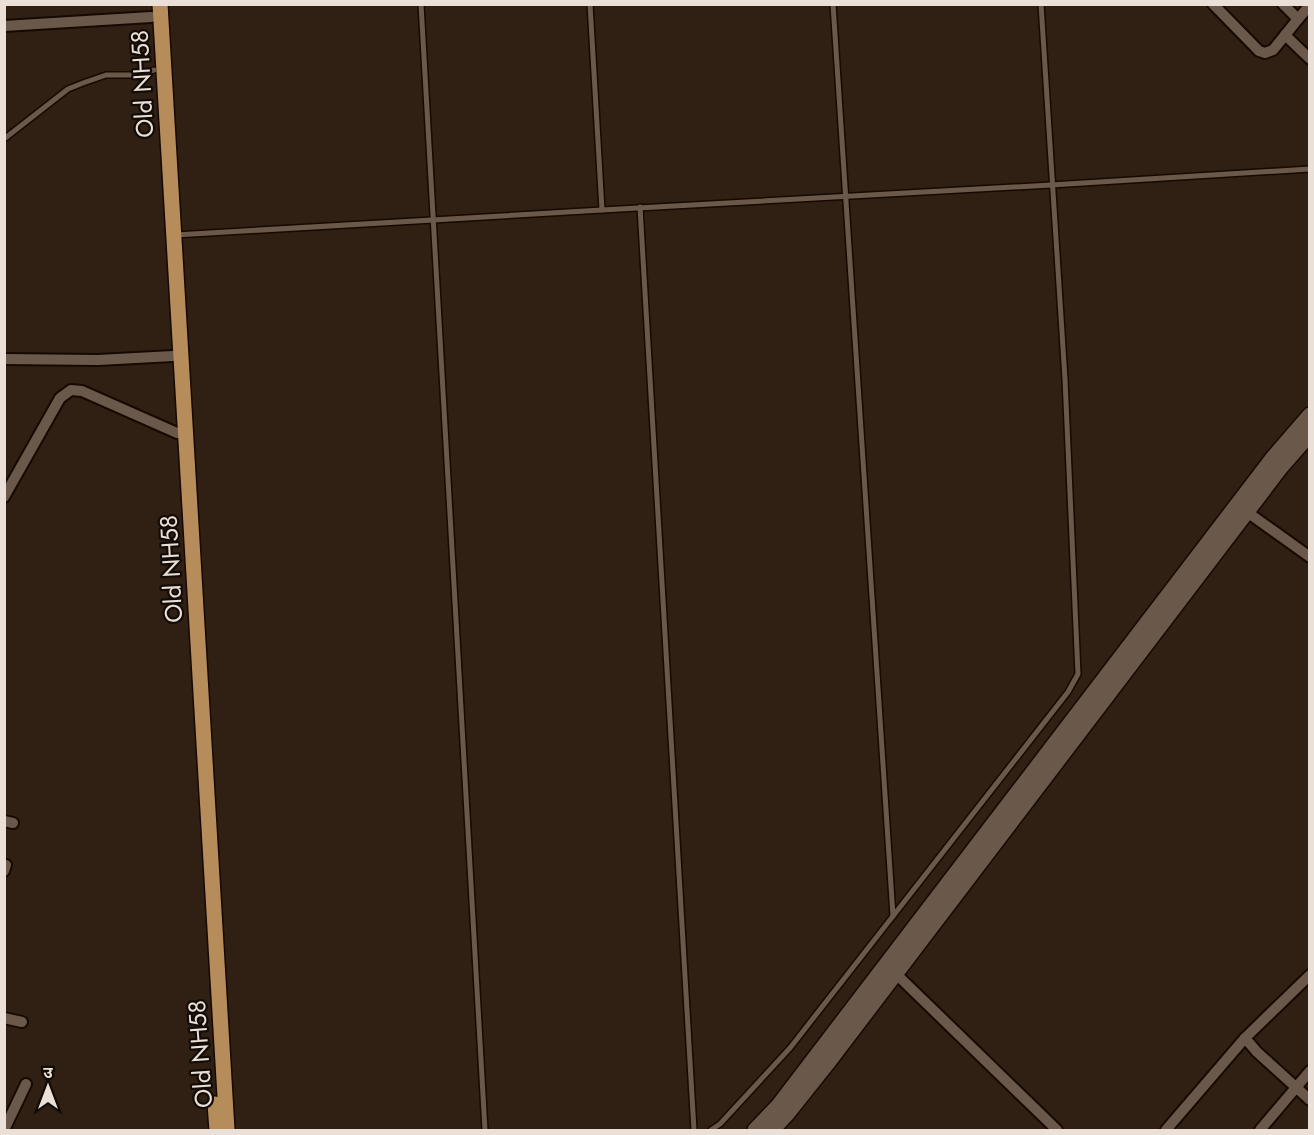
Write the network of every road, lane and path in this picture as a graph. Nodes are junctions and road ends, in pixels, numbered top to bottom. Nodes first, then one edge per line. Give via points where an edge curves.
1 (421, 4) edge
2 (590, 4) edge
3 (833, 4) edge
4 (1041, 4) edge
5 (1213, 4) edge
6 (1283, 4) edge
7 (1310, 6) edge
8 (154, 9) edge
9 (1298, 19) junction
10 (4, 26) edge
11 (1285, 35) junction
12 (1310, 59) edge
13 (154, 70) junction
14 (4, 139) edge
15 (1310, 169) edge
16 (1051, 185) junction
17 (846, 196) junction
18 (640, 207) junction
19 (602, 210) junction
20 (434, 220) junction
21 (174, 235) junction
22 (173, 356) junction
23 (4, 359) edge
24 (1310, 415) edge
25 (182, 433) junction
26 (1310, 434) edge
27 (4, 497) edge
28 (1247, 512) junction
29 (1310, 557) edge
30 (893, 916) junction
31 (891, 969) junction
32 (1310, 975) edge
33 (4, 1017) edge
34 (22, 1022) dead end
35 (1245, 1038) junction
36 (1310, 1071) edge
37 (26, 1084) dead end
38 (1294, 1087) junction
39 (1310, 1100) edge
40 (4, 1130) edge
41 (217, 1131) edge
42 (227, 1131) edge
43 (485, 1131) edge
44 (694, 1131) edge
45 (711, 1131) edge
46 (755, 1131) edge
47 (772, 1131) edge
48 (1057, 1131) edge
49 (1166, 1131) edge
50 (1260, 1131) edge

1 - 20 lane
2 - 19 lane
3 - 17 lane
4 - 16 lane
5 - 11 street via 1259,51 1273,50
6 - 9 street
7 - 9 street
8 - 10 street
8 - 13 main road, Old NH58
8 - 21 main road, Old NH58
9 - 11 street
11 - 12 street
13 - 14 lane via 136,75 106,75 68,89
13 - 22 main road, Old NH58
15 - 16 lane
16 - 17 lane
16 - 30 lane via 1065,379 1078,674
17 - 18 lane
17 - 30 lane
18 - 19 lane
18 - 44 lane
19 - 20 lane
20 - 21 lane
20 - 43 lane
21 - 25 main road, Old NH58
22 - 23 street
22 - 25 main road, Old NH58
24 - 31 main road via 1265,468
25 - 27 street via 82,391 71,390 60,398
25 - 41 main road, Old NH58
25 - 42 main road, Old NH58
26 - 28 main road
28 - 29 street
28 - 31 main road
30 - 45 lane via 790,1048
31 - 46 main road
31 - 47 main road
31 - 48 street
32 - 35 street
33 - 34 street
35 - 38 street
35 - 49 street
36 - 38 street
37 - 40 street
38 - 39 street
38 - 50 street

